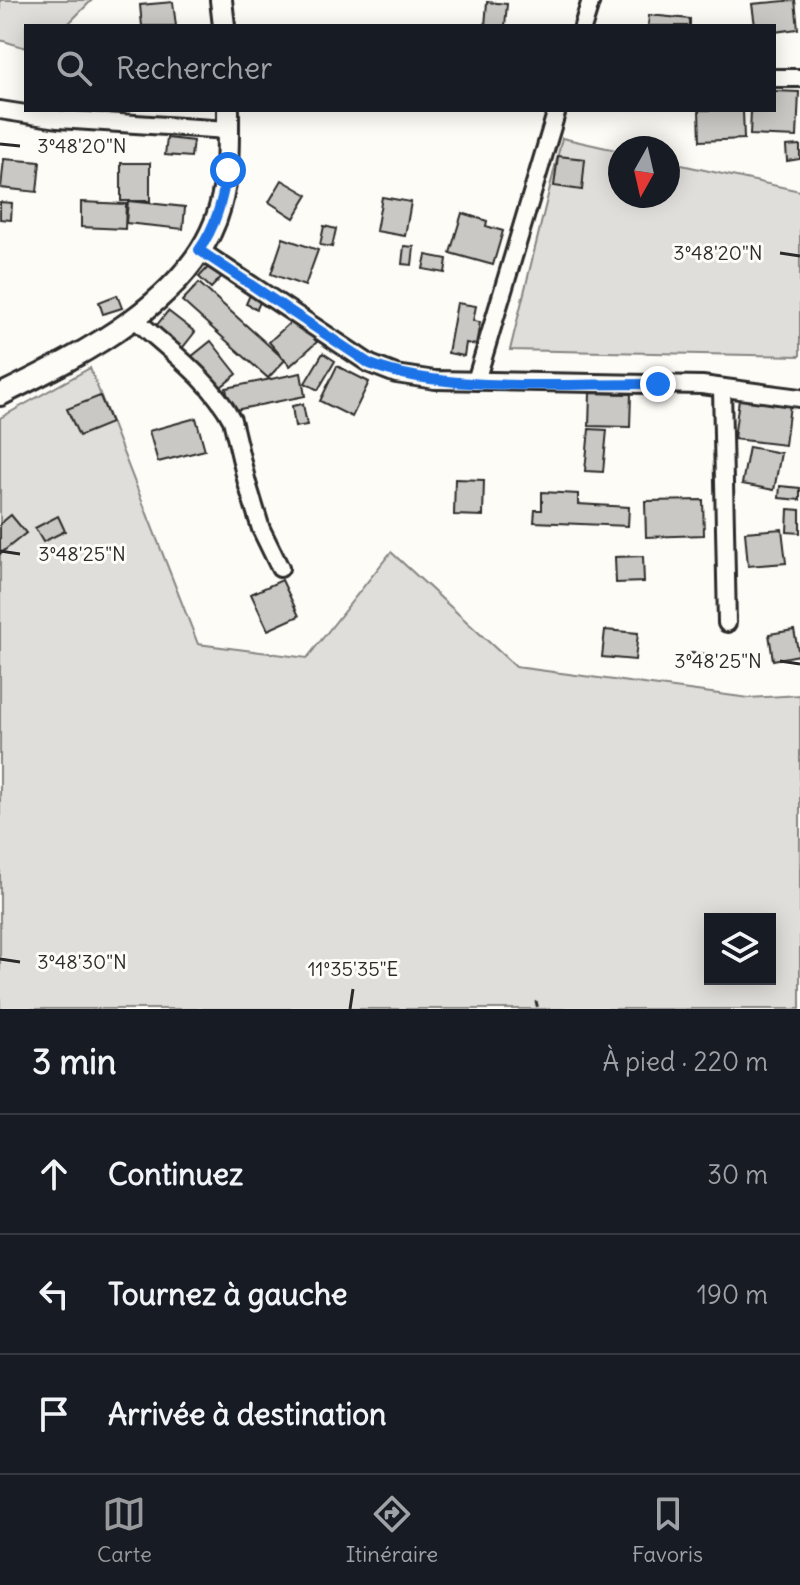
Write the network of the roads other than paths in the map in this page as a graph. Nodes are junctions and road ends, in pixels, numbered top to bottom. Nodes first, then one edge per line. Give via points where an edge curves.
1 (221, 0) edge
2 (591, 0) edge
3 (224, 24) edge
4 (584, 24) edge
5 (776, 78) edge
6 (800, 78) edge
7 (0, 110) edge
8 (556, 112) edge
9 (228, 120) edge
10 (199, 250) junction
11 (135, 319) junction
12 (476, 381) junction
13 (722, 388) junction
14 (0, 395) edge
15 (800, 398) edge
16 (280, 568) dead end
17 (727, 623) dead end

1 - 3 street
2 - 4 street
5 - 6 street
7 - 9 street via 58,119
8 - 12 street
9 - 10 street via 228,170 220,207
10 - 11 street
10 - 12 street via 370,364 396,374
11 - 14 street
11 - 16 street via 211,388 232,420 261,529
12 - 13 street
13 - 15 street
13 - 17 street

